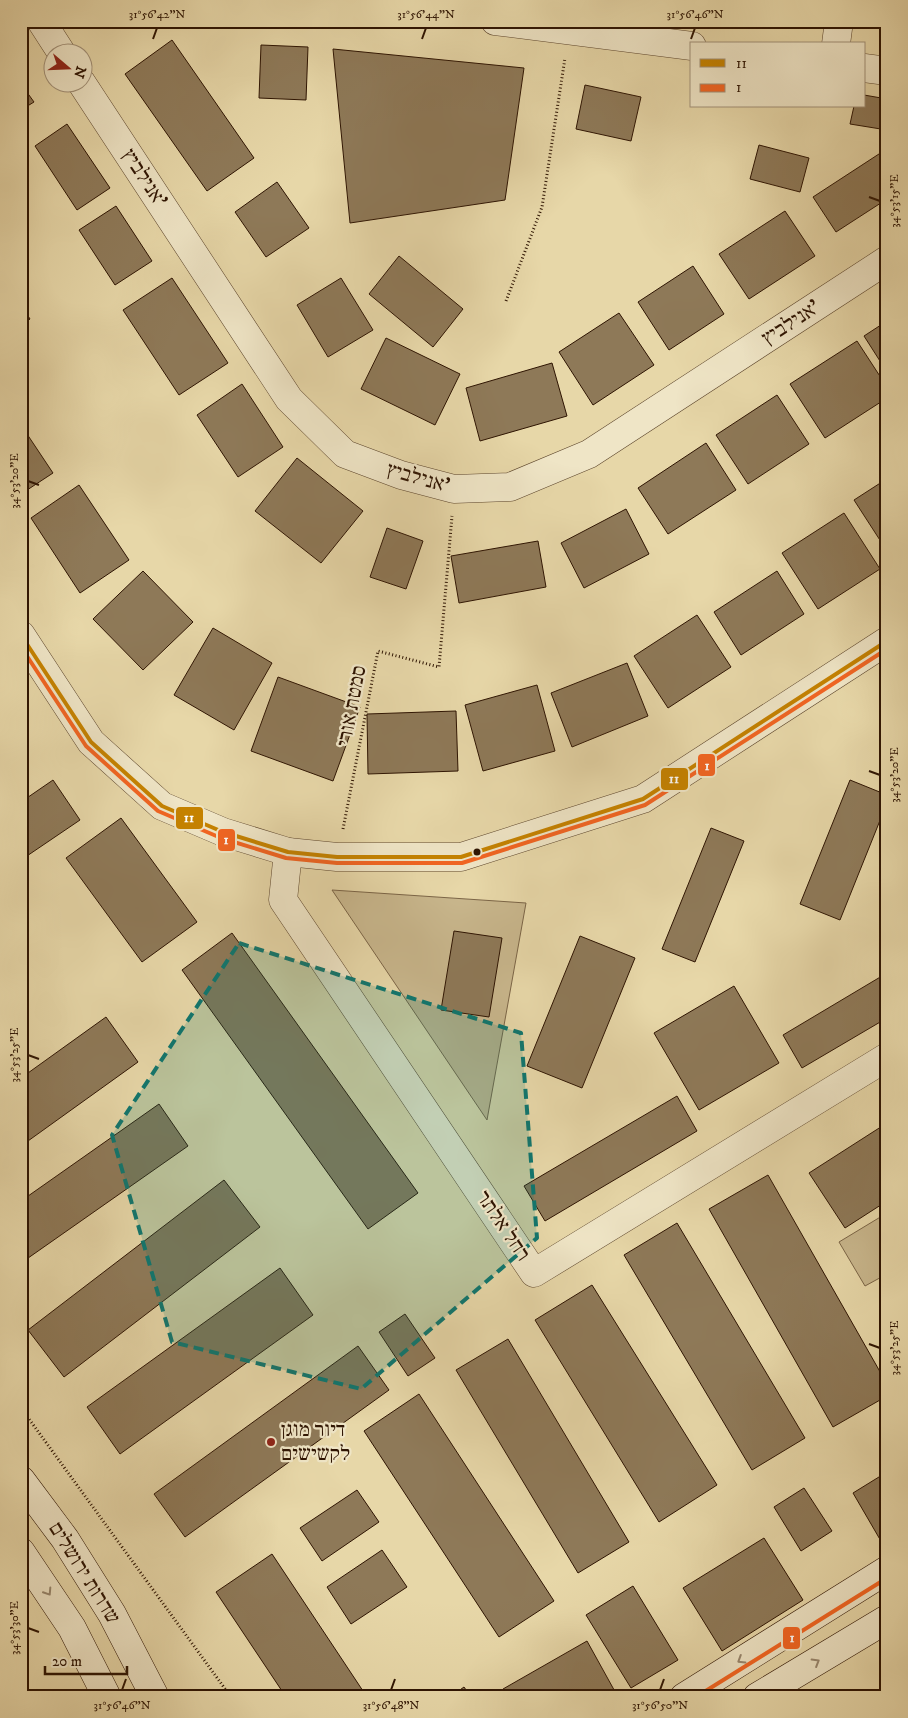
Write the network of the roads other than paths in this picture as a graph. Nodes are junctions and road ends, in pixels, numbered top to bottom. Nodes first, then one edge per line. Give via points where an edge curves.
1 (41, 21) edge
2 (496, 21) edge
3 (840, 21) edge
4 (539, 24) edge
5 (55, 42) edge
6 (836, 42) edge
7 (690, 46) edge
8 (866, 68) edge
9 (887, 71) edge
10 (88, 92) edge
11 (887, 260) edge
12 (21, 635) edge
13 (887, 641) edge
14 (288, 852) junction
15 (887, 1057) edge
16 (21, 1480) edge
17 (21, 1552) edge
18 (887, 1570) edge
19 (887, 1619) edge
20 (107, 1697) edge
21 (155, 1697) edge
22 (684, 1697) edge
23 (757, 1697) edge

1 - 5 street
2 - 4 street
3 - 6 street
4 - 7 street via 569,31
8 - 9 street
10 - 11 street, אנילביץ' via 289,399 345,454 454,490 510,487 589,454
12 - 14 street via 91,742 162,806 222,832
13 - 14 street via 643,799 461,857 337,857
14 - 15 street, רחל אלתר via 283,900 534,1273
16 - 21 street, שדרות ירושלים via 65,1539 112,1614
17 -> 20 street, שדרות ירושלים via 72,1628
18 -> 22 street
23 -> 19 street

